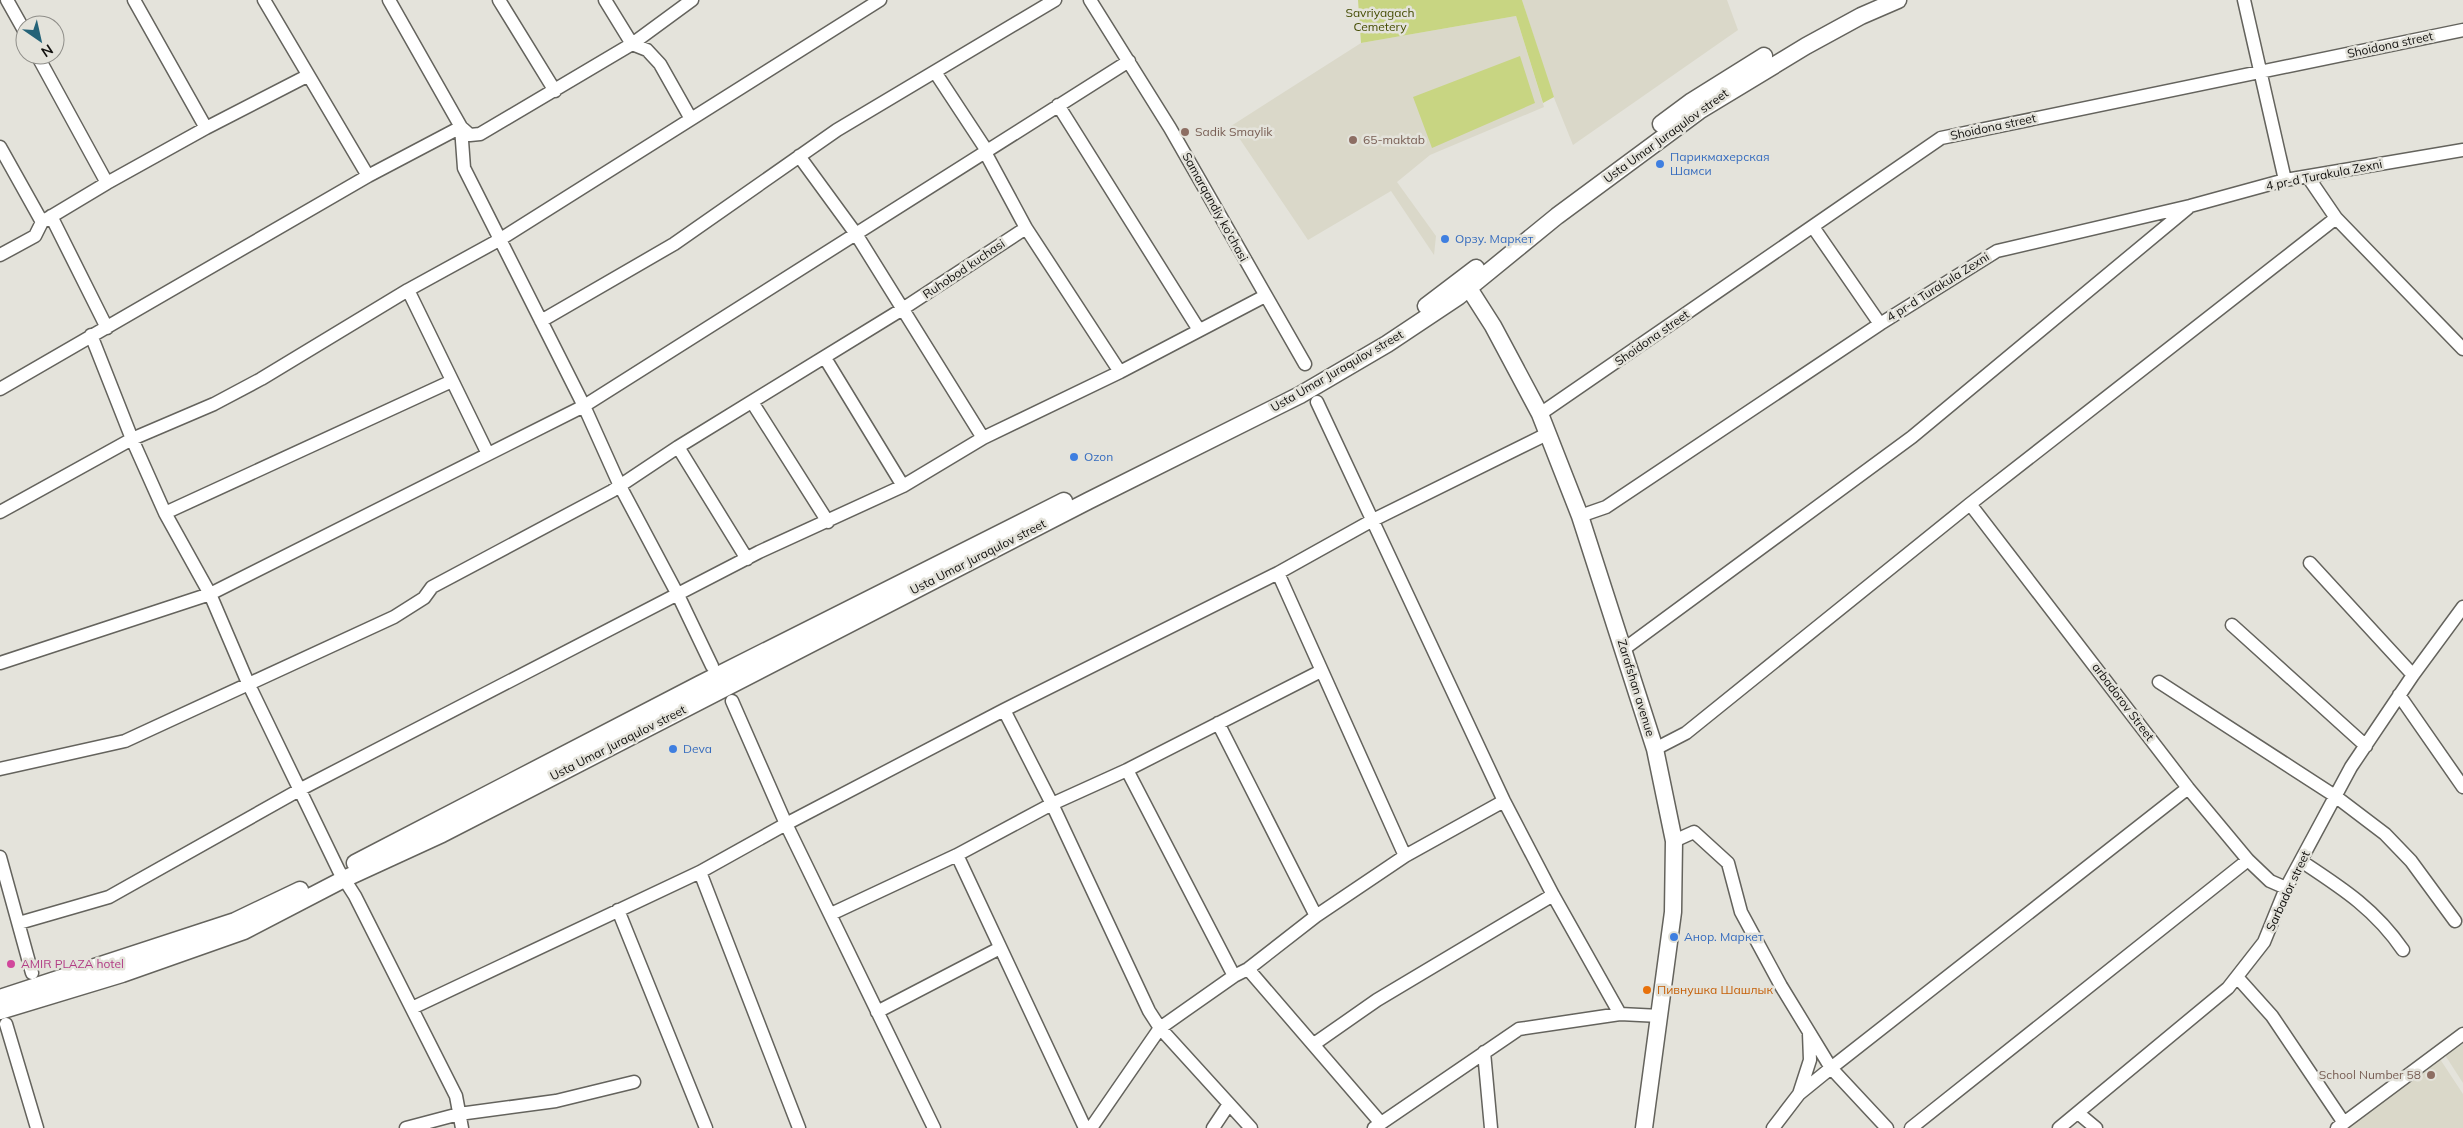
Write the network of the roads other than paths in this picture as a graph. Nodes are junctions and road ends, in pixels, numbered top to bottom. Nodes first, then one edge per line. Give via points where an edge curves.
1 (7, 0) edge
2 (134, 0) edge
3 (264, 0) edge
4 (390, 0) edge
5 (499, 0) edge
6 (605, 0) edge
7 (692, 0) edge
8 (880, 0) edge
9 (1055, 0) edge
10 (1090, 0) edge
11 (1870, 0) edge
12 (1898, 0) edge
13 (2244, 0) edge
14 (15, 15) edge
15 (2463, 30) edge
16 (632, 44) junction
17 (1129, 60) junction
18 (42, 65) edge
19 (935, 72) junction
20 (2260, 72) junction
21 (307, 76) junction
22 (555, 91) junction
23 (1058, 105) junction
24 (691, 119) junction
25 (461, 127) junction
26 (206, 128) junction
27 (0, 147) edge
28 (2463, 150) edge
29 (986, 151) junction
30 (799, 156) junction
31 (368, 176) junction
32 (2308, 177) junction
33 (2285, 180) junction
34 (107, 183) junction
35 (2190, 206) junction
36 (2336, 218) junction
37 (47, 219) junction
38 (1813, 227) junction
39 (1026, 228) junction
40 (856, 234) junction
41 (500, 240) junction
42 (0, 255) edge
43 (1466, 284) junction
44 (408, 290) junction
45 (1265, 296) junction
46 (901, 310) junction
47 (541, 321) junction
48 (1880, 324) junction
49 (107, 328) junction
50 (1199, 330) junction
51 (91, 335) junction
52 (2463, 348) edge
53 (825, 358) junction
54 (1305, 364) dead end
55 (1120, 372) junction
56 (452, 381) junction
57 (0, 389) edge
58 (752, 402) junction
59 (1317, 402) dead end
60 (584, 406) junction
61 (1540, 414) junction
62 (1547, 434) junction
63 (983, 438) junction
64 (132, 439) junction
65 (678, 447) junction
66 (488, 454) junction
67 (620, 486) junction
68 (903, 486) junction
69 (1970, 504) junction
70 (0, 512) edge
71 (165, 513) junction
72 (1580, 516) junction
73 (1373, 520) junction
74 (828, 522) junction
75 (748, 558) junction
76 (2310, 563) dead end
77 (1278, 573) junction
78 (210, 594) junction
79 (678, 595) junction
80 (2463, 607) edge
81 (2232, 625) dead end
82 (1624, 649) junction
83 (0, 663) edge
84 (712, 666) dead end
85 (1321, 671) junction
86 (2413, 674) junction
87 (2159, 682) dead end
88 (248, 683) junction
89 (2400, 695) junction
90 (732, 701) dead end
91 (1004, 710) junction
92 (1218, 723) junction
93 (2366, 746) junction
94 (1655, 749) junction
95 (0, 769) edge
96 (1127, 770) junction
97 (2463, 787) edge
98 (2188, 788) junction
99 (301, 789) junction
100 (2335, 796) junction
101 (1504, 801) junction
102 (1052, 804) junction
103 (786, 824) junction
104 (1674, 841) junction
105 (957, 855) junction
106 (1405, 856) junction
107 (0, 857) edge
108 (2248, 860) junction
109 (2301, 861) junction
110 (700, 872) junction
111 (342, 875) junction
112 (3, 880) edge
113 (2286, 888) junction
114 (1553, 895) junction
115 (618, 910) junction
116 (831, 914) junction
117 (1316, 916) junction
118 (2456, 921) dead end
119 (19, 923) junction
120 (1000, 948) junction
121 (2403, 950) dead end
122 (1248, 969) junction
123 (32, 973) dead end
124 (1234, 976) junction
125 (2237, 977) junction
126 (0, 998) edge
127 (412, 1008) junction
128 (877, 1012) junction
129 (1620, 1014) junction
130 (1660, 1016) junction
131 (3, 1017) edge
132 (1160, 1028) junction
133 (1810, 1032) junction
134 (2463, 1034) edge
135 (1314, 1044) junction
136 (1484, 1052) junction
137 (1831, 1068) junction
138 (634, 1082) dead end
139 (1799, 1094) junction
140 (1229, 1104) junction
141 (2078, 1113) junction
142 (459, 1114) junction
143 (1377, 1125) edge
144 (2341, 1125) edge
145 (37, 1128) edge
146 (406, 1128) edge
147 (462, 1128) edge
148 (706, 1128) edge
149 (799, 1128) edge
150 (934, 1128) edge
151 (1084, 1128) edge
152 (1091, 1128) edge
153 (1213, 1128) edge
154 (1251, 1128) edge
155 (1491, 1128) edge
156 (1644, 1128) edge
157 (1773, 1128) edge
158 (1887, 1128) edge
159 (1911, 1128) edge
160 (2059, 1128) edge
161 (2096, 1128) edge

1 - 14 street
2 - 26 street
3 - 21 street
4 - 25 street
5 - 22 street
6 - 16 street
7 - 16 street
8 - 24 street
9 - 19 street
10 - 17 street, Samarqandiy ko'chasi
11 - 43 main road, Usta Umar Juraqulov street via 1772,52 1692,101 1543,213
12 - 43 main road, Usta Umar Juraqulov street via 1799,50 1699,110
13 - 20 street
15 - 20 street, Shoidona street
16 - 22 street
16 - 24 street via 647,50 660,64
17 - 23 street
17 - 45 street, Samarqandiy ko'chasi
18 - 34 street
19 - 29 street
19 - 30 street
20 - 33 street
20 - 38 street, Shoidona street via 1941,138
21 - 26 street
21 - 31 street
22 - 25 street via 480,134 470,135
23 - 29 street
23 - 50 street
24 - 41 street
25 - 31 street
25 - 41 street via 464,168
26 - 34 street
27 - 37 street
28 - 32 street, 4 pr-d Turakula Zexni
29 - 39 street
29 - 40 street
30 - 40 street
30 - 47 street via 674,244
31 - 49 street
32 - 33 street, 4 pr-d Turakula Zexni
32 - 36 street
33 - 35 street, 4 pr-d Turakula Zexni
34 - 37 street
35 - 48 street, 4 pr-d Turakula Zexni via 1997,251
35 - 82 street via 1912,437
36 - 52 street
36 - 69 street
37 - 42 street via 35,236
37 - 49 street
38 - 48 street
38 - 61 street, Shoidona street
39 - 46 street, Ruhobod kuchasi
39 - 55 street
40 - 46 street
40 - 60 street
41 - 44 street
41 - 47 street
43 - 61 main road, Zarafshan avenue via 1493,326
43 - 111 main road, Usta Umar Juraqulov street via 1290,388 709,679
44 - 56 street
44 - 64 street via 261,380
45 - 50 street
45 - 54 street, Samarqandiy ko'chasi
46 - 53 street, Ruhobod kuchasi
46 - 63 street
47 - 60 street
48 - 72 street, 4 pr-d Turakula Zexni via 1606,507
49 - 51 street
50 - 55 street
51 - 57 street
51 - 64 street
53 - 58 street, Ruhobod kuchasi
53 - 68 street
55 - 63 street
56 - 66 street
56 - 71 street
58 - 65 street, Ruhobod kuchasi
58 - 74 street
59 - 73 street
60 - 66 street
60 - 67 street
61 - 62 main road, Zarafshan avenue
62 - 72 main road, Zarafshan avenue
62 - 73 street
63 - 68 street
64 - 70 street
64 - 71 street
65 - 67 street, Ruhobod kuchasi
65 - 75 street
66 - 78 street
67 - 79 street
67 - 88 street, Ruhobod kuchasi via 432,587 424,598 394,617
68 - 74 street
69 - 94 street via 1686,733
69 - 98 street, arbadorov Street
71 - 78 street
72 - 82 main road, Zarafshan avenue
73 - 77 street
73 - 101 street
74 - 75 street
75 - 79 street
76 - 86 street
77 - 85 street
77 - 91 street
78 - 83 street
78 - 88 street
79 - 84 street
79 - 99 street
80 - 86 street, Sarbador street
81 - 93 street
82 - 94 main road, Zarafshan avenue
85 - 92 street
85 - 106 street
86 - 89 street, Sarbador street
87 - 100 street
88 - 95 street, Ruhobod kuchasi via 126,741
88 - 99 street
89 - 93 street, Sarbador street
89 - 97 street
90 - 103 street
91 - 102 street
91 - 103 street
92 - 96 street
92 - 117 street
93 - 100 street, Sarbador street via 2350,767
94 - 104 main road, Zarafshan avenue
96 - 102 street
96 - 124 street
98 - 108 street, arbadorov Street
98 - 137 street
99 - 111 street
99 - 119 street via 109,897
100 - 109 street, Sarbador street
100 - 118 street via 2385,834 2411,861
101 - 106 street
101 - 114 street
102 - 105 street
102 - 132 street via 1149,1011
103 - 110 street
103 - 116 street
104 - 130 main road, Zarafshan avenue via 1672,912
104 - 133 street via 1694,832 1728,863 1741,912
105 - 116 street
105 - 120 street
106 - 117 street
107 - 112 street
108 - 113 street, arbadorov Street via 2270,881
108 - 159 street
109 - 113 street, Sarbador street
109 - 121 street via 2357,898
110 - 115 street
110 - 149 street
111 - 126 main road, Usta Umar Juraqulov street via 235,921
111 - 127 street
111 - 131 main road, Usta Umar Juraqulov street via 244,931
112 - 119 street
113 - 125 street, Sarbador street via 2264,942
114 - 129 street
114 - 135 street via 1385,995
115 - 127 street
115 - 148 street
116 - 128 street
117 - 122 street
119 - 123 street
120 - 128 street
120 - 151 street
122 - 124 street
122 - 135 street
124 - 132 street
125 - 141 street, Sarbador street via 2228,988
125 - 144 street via 2272,1016
127 - 142 street via 456,1096
128 - 150 street
129 - 130 street
129 - 136 street via 1518,1029
130 - 156 main road, Zarafshan avenue
131 - 145 street
132 - 140 street
132 - 152 street
133 - 137 street
133 - 139 street via 1810,1060
134 - 144 street
135 - 143 street
136 - 143 street
136 - 155 street
137 - 139 street
137 - 158 street
138 - 142 street via 556,1100
139 - 157 street
140 - 153 street
140 - 154 street
141 - 160 street, Sarbador street
141 - 161 street
142 - 146 street
142 - 147 street

